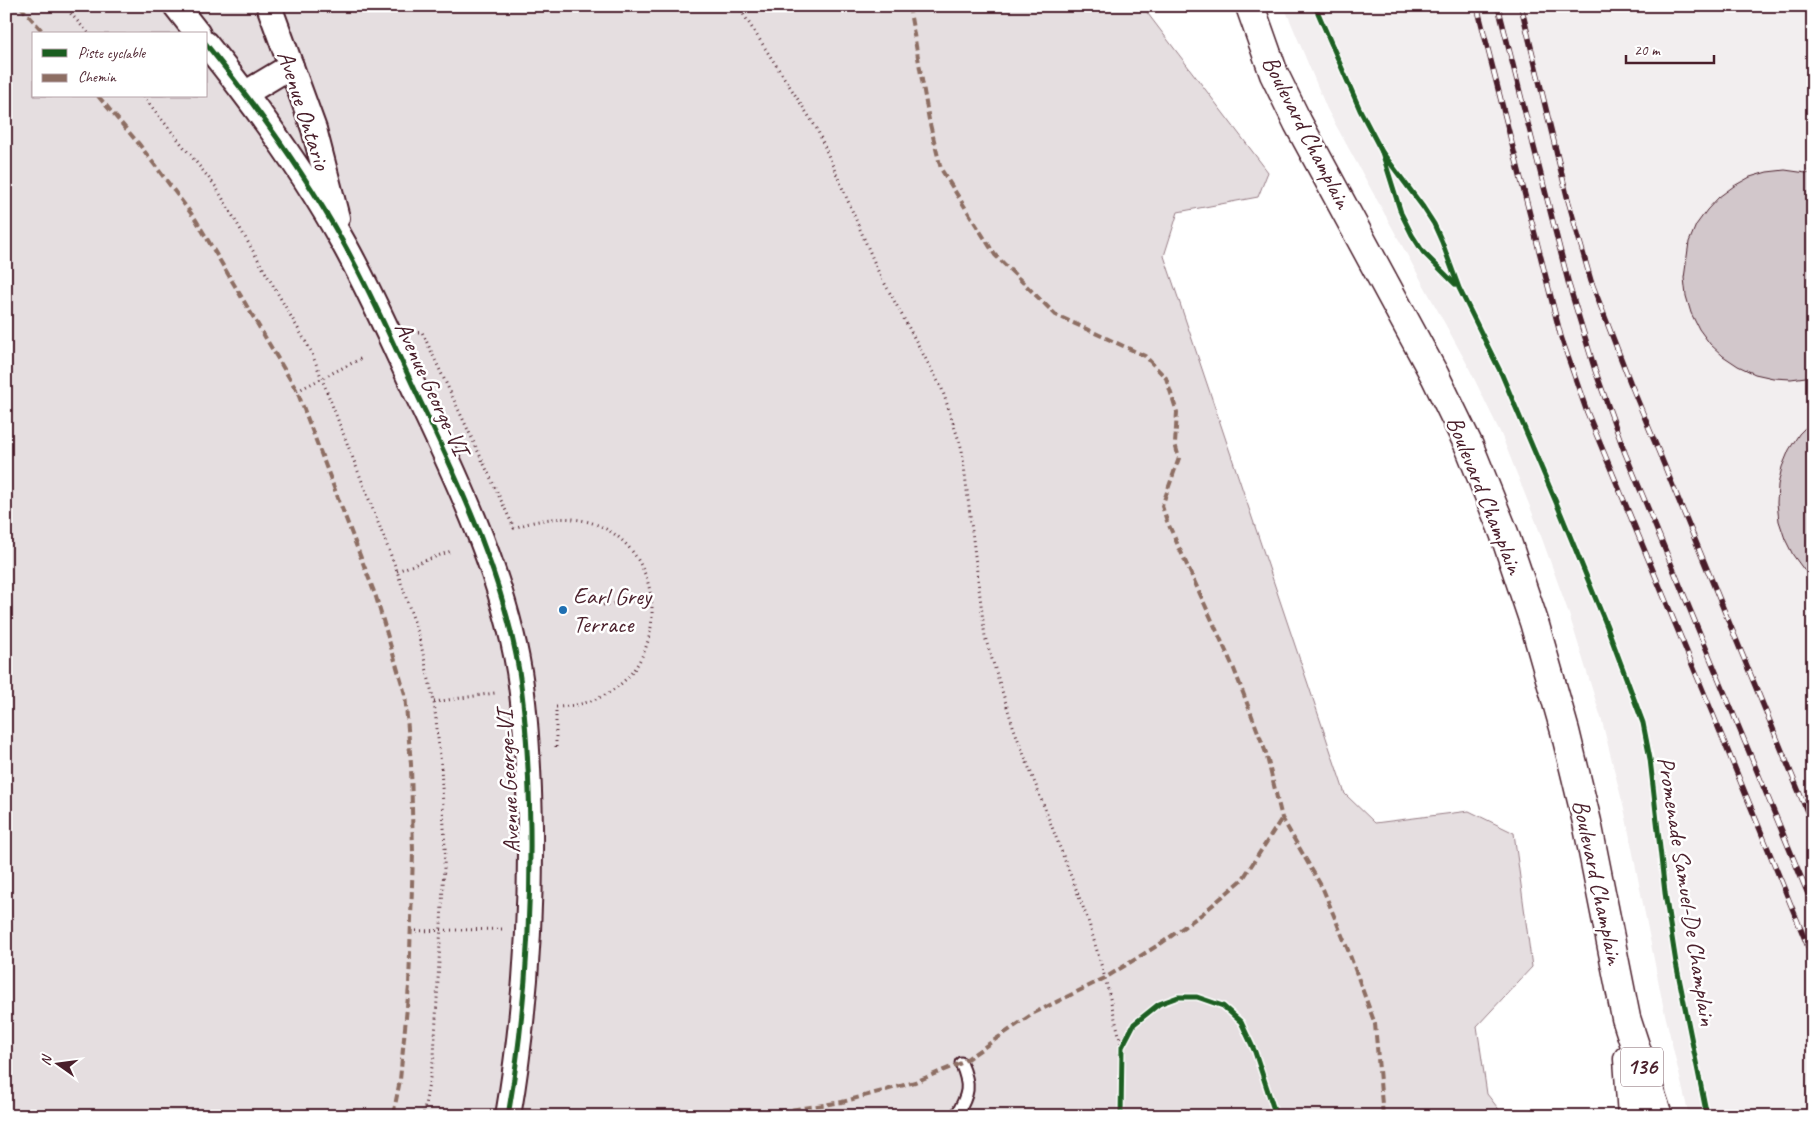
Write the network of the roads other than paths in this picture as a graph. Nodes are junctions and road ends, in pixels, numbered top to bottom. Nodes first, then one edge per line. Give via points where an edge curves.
1 (176, 6) edge
2 (269, 6) edge
3 (1250, 6) edge
4 (196, 32) edge
5 (208, 46) edge
6 (291, 66) junction
7 (246, 93) junction
8 (344, 244) junction
9 (1626, 1018) junction
10 (962, 1063) dead end
11 (508, 1116) edge
12 (956, 1116) edge
13 (1632, 1116) edge
14 (1658, 1116) edge

1 - 4 street
2 - 6 street, Avenue Ontario
3 - 9 main road, Boulevard Champlain via 1274,74 1435,376 1469,446 1504,533 1565,731 1589,831
5 - 7 street, Avenue George-VI
6 - 7 street
6 - 8 street, Avenue Ontario via 314,129
7 - 8 street, Avenue George-VI via 289,154
8 - 11 street, Avenue George-VI via 442,448 494,571 519,671 529,788 530,929 518,1062
9 - 13 main road, Boulevard Champlain / 136
9 - 14 main road, Boulevard Champlain / 136
10 - 12 lane via 968,1078 966,1099

